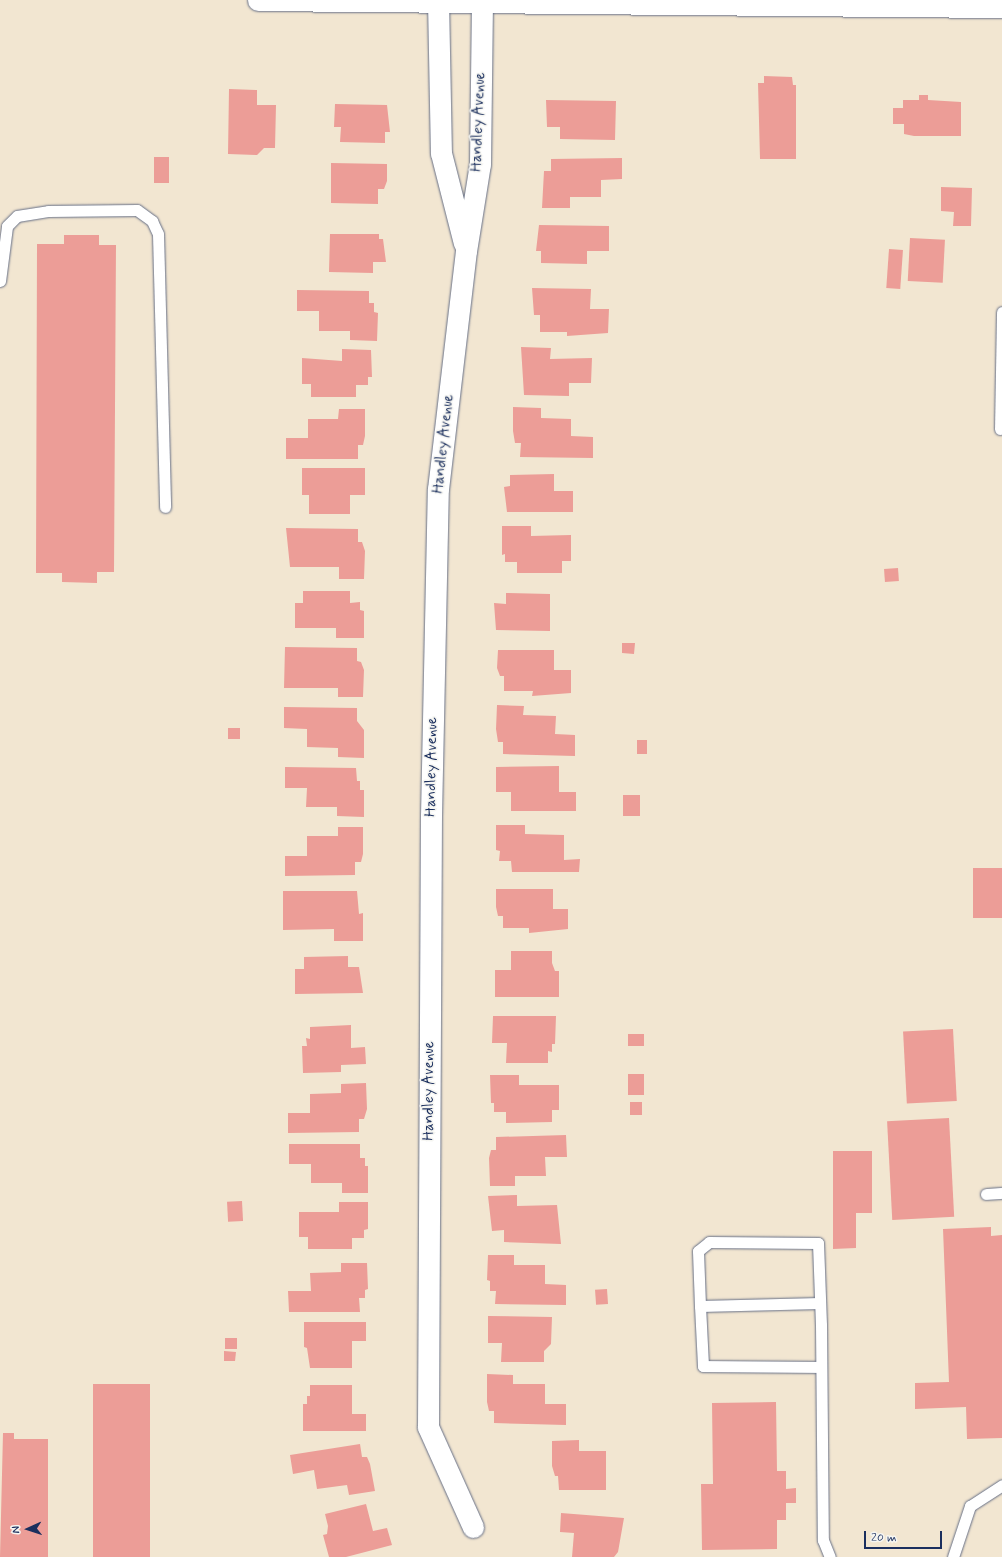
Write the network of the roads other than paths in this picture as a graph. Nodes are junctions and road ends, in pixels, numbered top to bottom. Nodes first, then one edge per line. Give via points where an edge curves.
1 (258, 0) edge
2 (438, 0) edge
3 (454, 0) edge
4 (482, 0) edge
5 (1002, 7) edge
6 (466, 251) junction
7 (0, 281) edge
8 (1002, 312) edge
9 (1000, 429) dead end
10 (165, 506) dead end
11 (986, 1194) dead end
12 (1002, 1194) edge
13 (820, 1303) junction
14 (700, 1306) junction
15 (821, 1368) junction
16 (1002, 1485) edge
17 (473, 1527) dead end
18 (830, 1557) edge
19 (953, 1557) edge

1 - 2 street
2 - 3 street
2 - 6 street via 441,153
3 - 4 street
4 - 5 street
4 - 6 street, Handley Avenue via 480,164
6 - 17 street, Handley Avenue via 438,489 431,824 428,1427
7 - 10 lane via 7,226 17,216 48,211 137,210 152,221 158,234
8 - 9 lane
11 - 12 lane
13 - 14 lane
13 - 14 lane via 818,1243 709,1242 698,1250
13 - 15 lane
14 - 15 lane via 703,1366
15 - 18 lane via 823,1540
16 - 19 lane via 970,1506

